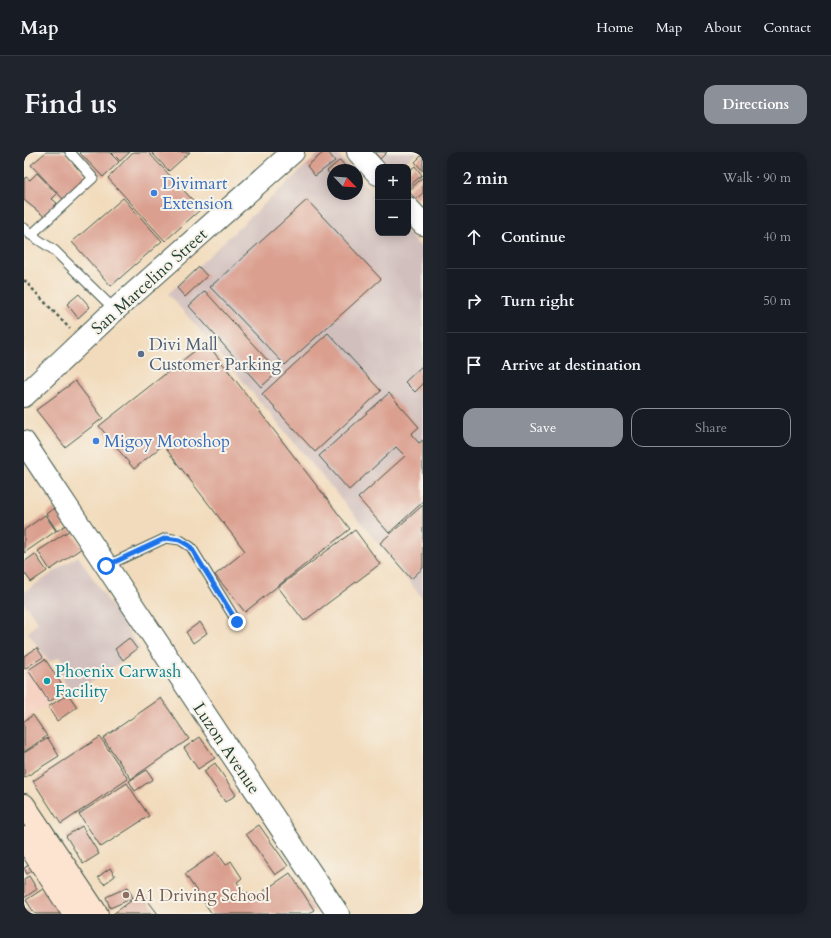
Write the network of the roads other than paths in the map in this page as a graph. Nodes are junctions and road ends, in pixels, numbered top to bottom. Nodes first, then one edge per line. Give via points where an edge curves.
1 (70, 152) edge
2 (292, 152) edge
3 (358, 152) edge
4 (375, 171) edge
5 (411, 211) edge
6 (423, 224) edge
7 (24, 228) edge
8 (31, 235) junction
9 (115, 310) junction
10 (24, 396) edge
11 (24, 442) edge
12 (106, 566) junction
13 (237, 622) dead end
14 (24, 805) edge
15 (24, 838) edge
16 (74, 914) edge
17 (97, 914) edge
18 (338, 914) edge

1 - 8 lane via 93,178
2 - 9 street, San Marcelino Street
3 - 4 street
5 - 6 street
7 - 8 lane
8 - 9 lane via 54,250
9 - 10 street, San Marcelino Street
11 - 12 street, Luzon Avenue
12 - 13 lane via 166,538 180,540 190,546
12 - 18 street, Luzon Avenue
14 - 17 main road
15 - 16 main road

